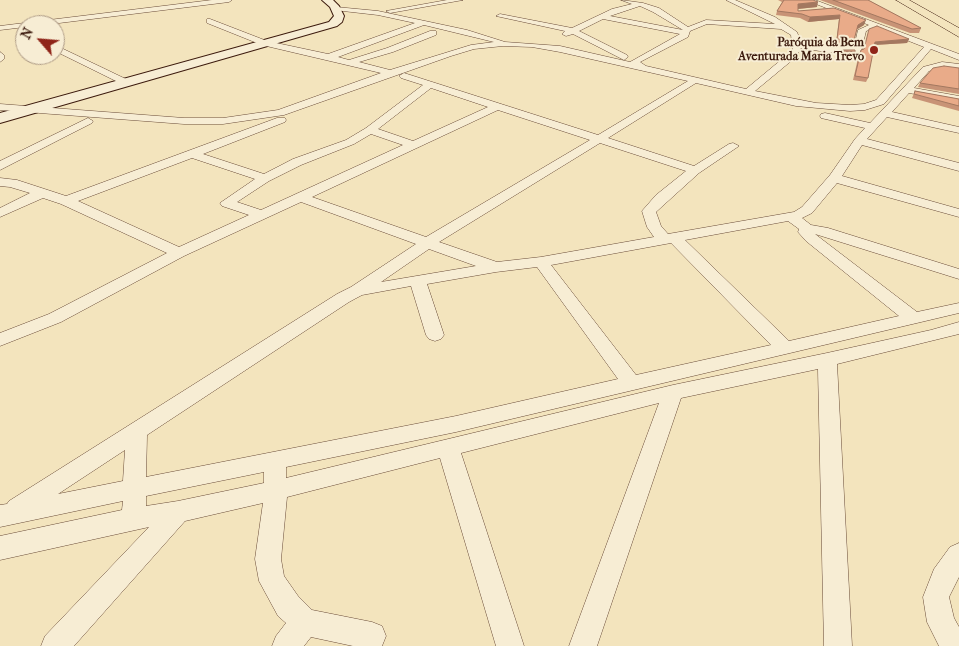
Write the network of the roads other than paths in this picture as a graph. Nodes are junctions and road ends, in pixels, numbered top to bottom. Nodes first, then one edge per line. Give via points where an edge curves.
1 (229, 0) edge
2 (327, 0) edge
3 (460, 0) edge
4 (624, 0) edge
5 (650, 0) edge
6 (729, 0) edge
7 (809, 0) edge
8 (900, 0) edge
9 (912, 0) edge
10 (430, 2) edge
11 (641, 4) junction
12 (336, 9) junction
13 (833, 10) junction
14 (817, 11) edge
15 (378, 13) junction
16 (500, 16) dead end
17 (766, 16) junction
18 (602, 17) junction
19 (782, 17) edge
20 (351, 20) dead end
21 (210, 21) dead end
22 (425, 22) junction
23 (874, 26) junction
24 (959, 26) edge
25 (785, 27) junction
26 (0, 28) edge
27 (574, 31) junction
28 (687, 32) junction
29 (433, 33) dead end
30 (959, 33) edge
31 (265, 44) junction
32 (503, 44) junction
33 (532, 45) junction
34 (797, 45) junction
35 (929, 46) junction
36 (65, 53) edge
37 (329, 57) junction
38 (959, 57) edge
39 (350, 62) junction
40 (638, 64) junction
41 (959, 67) edge
42 (390, 72) junction
43 (404, 76) junction
44 (125, 82) junction
45 (691, 83) junction
46 (429, 84) junction
47 (909, 90) junction
48 (748, 92) junction
49 (83, 94) junction
50 (959, 99) edge
51 (496, 107) junction
52 (798, 109) junction
53 (31, 110) junction
54 (886, 111) junction
55 (2, 114) edge
56 (84, 118) junction
57 (285, 119) junction
58 (874, 127) junction
59 (370, 130) junction
60 (959, 130) edge
61 (209, 135) junction
62 (600, 140) junction
63 (859, 141) junction
64 (413, 145) junction
65 (733, 146) dead end
66 (192, 154) junction
67 (0, 166) edge
68 (959, 168) edge
69 (695, 170) junction
70 (265, 178) junction
71 (834, 178) junction
72 (0, 182) edge
73 (42, 194) junction
74 (300, 197) junction
75 (66, 201) junction
76 (0, 213) edge
77 (959, 213) edge
78 (261, 215) junction
79 (791, 217) junction
80 (807, 228) junction
81 (669, 238) junction
82 (429, 242) junction
83 (179, 253) junction
84 (541, 262) junction
85 (496, 267) junction
86 (959, 274) edge
87 (418, 282) junction
88 (357, 291) junction
89 (959, 308) edge
90 (913, 318) junction
91 (959, 328) edge
92 (435, 335) dead end
93 (0, 340) edge
94 (784, 347) junction
95 (827, 360) junction
96 (631, 383) junction
97 (673, 392) junction
98 (136, 432) junction
99 (448, 448) junction
100 (274, 460) junction
101 (135, 489) junction
102 (276, 490) junction
103 (178, 512) junction
104 (3, 517) edge
105 (134, 518) junction
106 (0, 548) edge
107 (959, 555) edge
108 (305, 622) junction
109 (372, 636) dead end
110 (55, 646) edge
111 (286, 646) edge
112 (510, 646) edge
113 (583, 646) edge
114 (838, 646) edge
115 (954, 646) edge

1 - 26 street
2 - 12 street
3 - 10 street
4 - 11 street
5 - 11 street
6 - 17 street
7 - 13 street
8 - 30 highway
9 - 24 highway
10 - 15 street
10 - 22 street
11 - 18 street
11 - 28 street via 683,25
12 - 15 street
12 - 31 street via 338,23
13 - 14 street
13 - 23 street
15 - 20 street
15 - 22 street
16 - 27 street
17 - 19 street
17 - 25 street
18 - 27 street
18 - 28 street
21 - 31 street
22 - 32 street
22 - 37 street
23 - 34 street via 862,30 858,50
23 - 35 street
25 - 28 street via 706,22
25 - 34 street via 794,34
27 - 33 street
27 - 40 street
28 - 40 street
29 - 39 street
31 - 37 street
31 - 44 street
32 - 33 street
32 - 42 street via 448,54
33 - 40 street
34 - 48 street via 793,55
35 - 38 street
35 - 48 street via 880,102 874,104 850,108 816,106
36 - 44 street
37 - 39 street
39 - 42 street
40 - 48 street
41 - 47 street via 942,65 926,69
42 - 56 street via 280,113 251,118 184,121
43 - 45 street via 465,55 520,49 554,52
43 - 46 street
43 - 57 street
44 - 49 street
45 - 52 street
45 - 62 street
46 - 51 street
46 - 59 street
47 - 50 street
47 - 54 street
49 - 53 street
49 - 56 street via 76,106
51 - 62 street
51 - 64 street
52 - 54 street
52 - 58 street
53 - 55 street
53 - 56 street
54 - 58 street
54 - 60 street
55 - 56 street
56 - 61 street
56 - 67 street
57 - 61 street
57 - 61 street
58 - 63 street
59 - 64 street
59 - 70 street via 350,142
61 - 66 street
62 - 69 street
62 - 82 street
63 - 68 street
63 - 71 street
64 - 74 street
65 - 69 street
66 - 70 street
66 - 75 street
69 - 81 street via 649,211 654,227
70 - 78 street via 227,201
71 - 77 street
71 - 79 street via 807,210
72 - 73 street
73 - 75 street
73 - 76 street
74 - 78 street
74 - 82 street
75 - 83 street
78 - 83 street
79 - 80 street
79 - 81 street
80 - 86 street
80 - 90 street via 805,232 811,238
81 - 84 street
81 - 94 street
82 - 85 street
82 - 88 street
83 - 93 street via 54,318
84 - 85 street
84 - 96 street
85 - 87 street
87 - 88 street
87 - 92 street
88 - 98 street
89 - 90 street
90 - 94 street
91 - 95 street
94 - 96 street
95 - 97 street
95 - 114 street
96 - 100 street via 456,424
97 - 99 street
97 - 113 street
98 - 101 street
98 - 104 street
99 - 102 street
99 - 112 street
100 - 101 street
100 - 102 street
101 - 104 street
101 - 105 street
102 - 103 street
102 - 108 street via 268,559 272,581 288,606
103 - 105 street
103 - 110 street
105 - 106 street
107 - 115 street via 943,578 936,597 941,622
108 - 109 street
108 - 111 street

